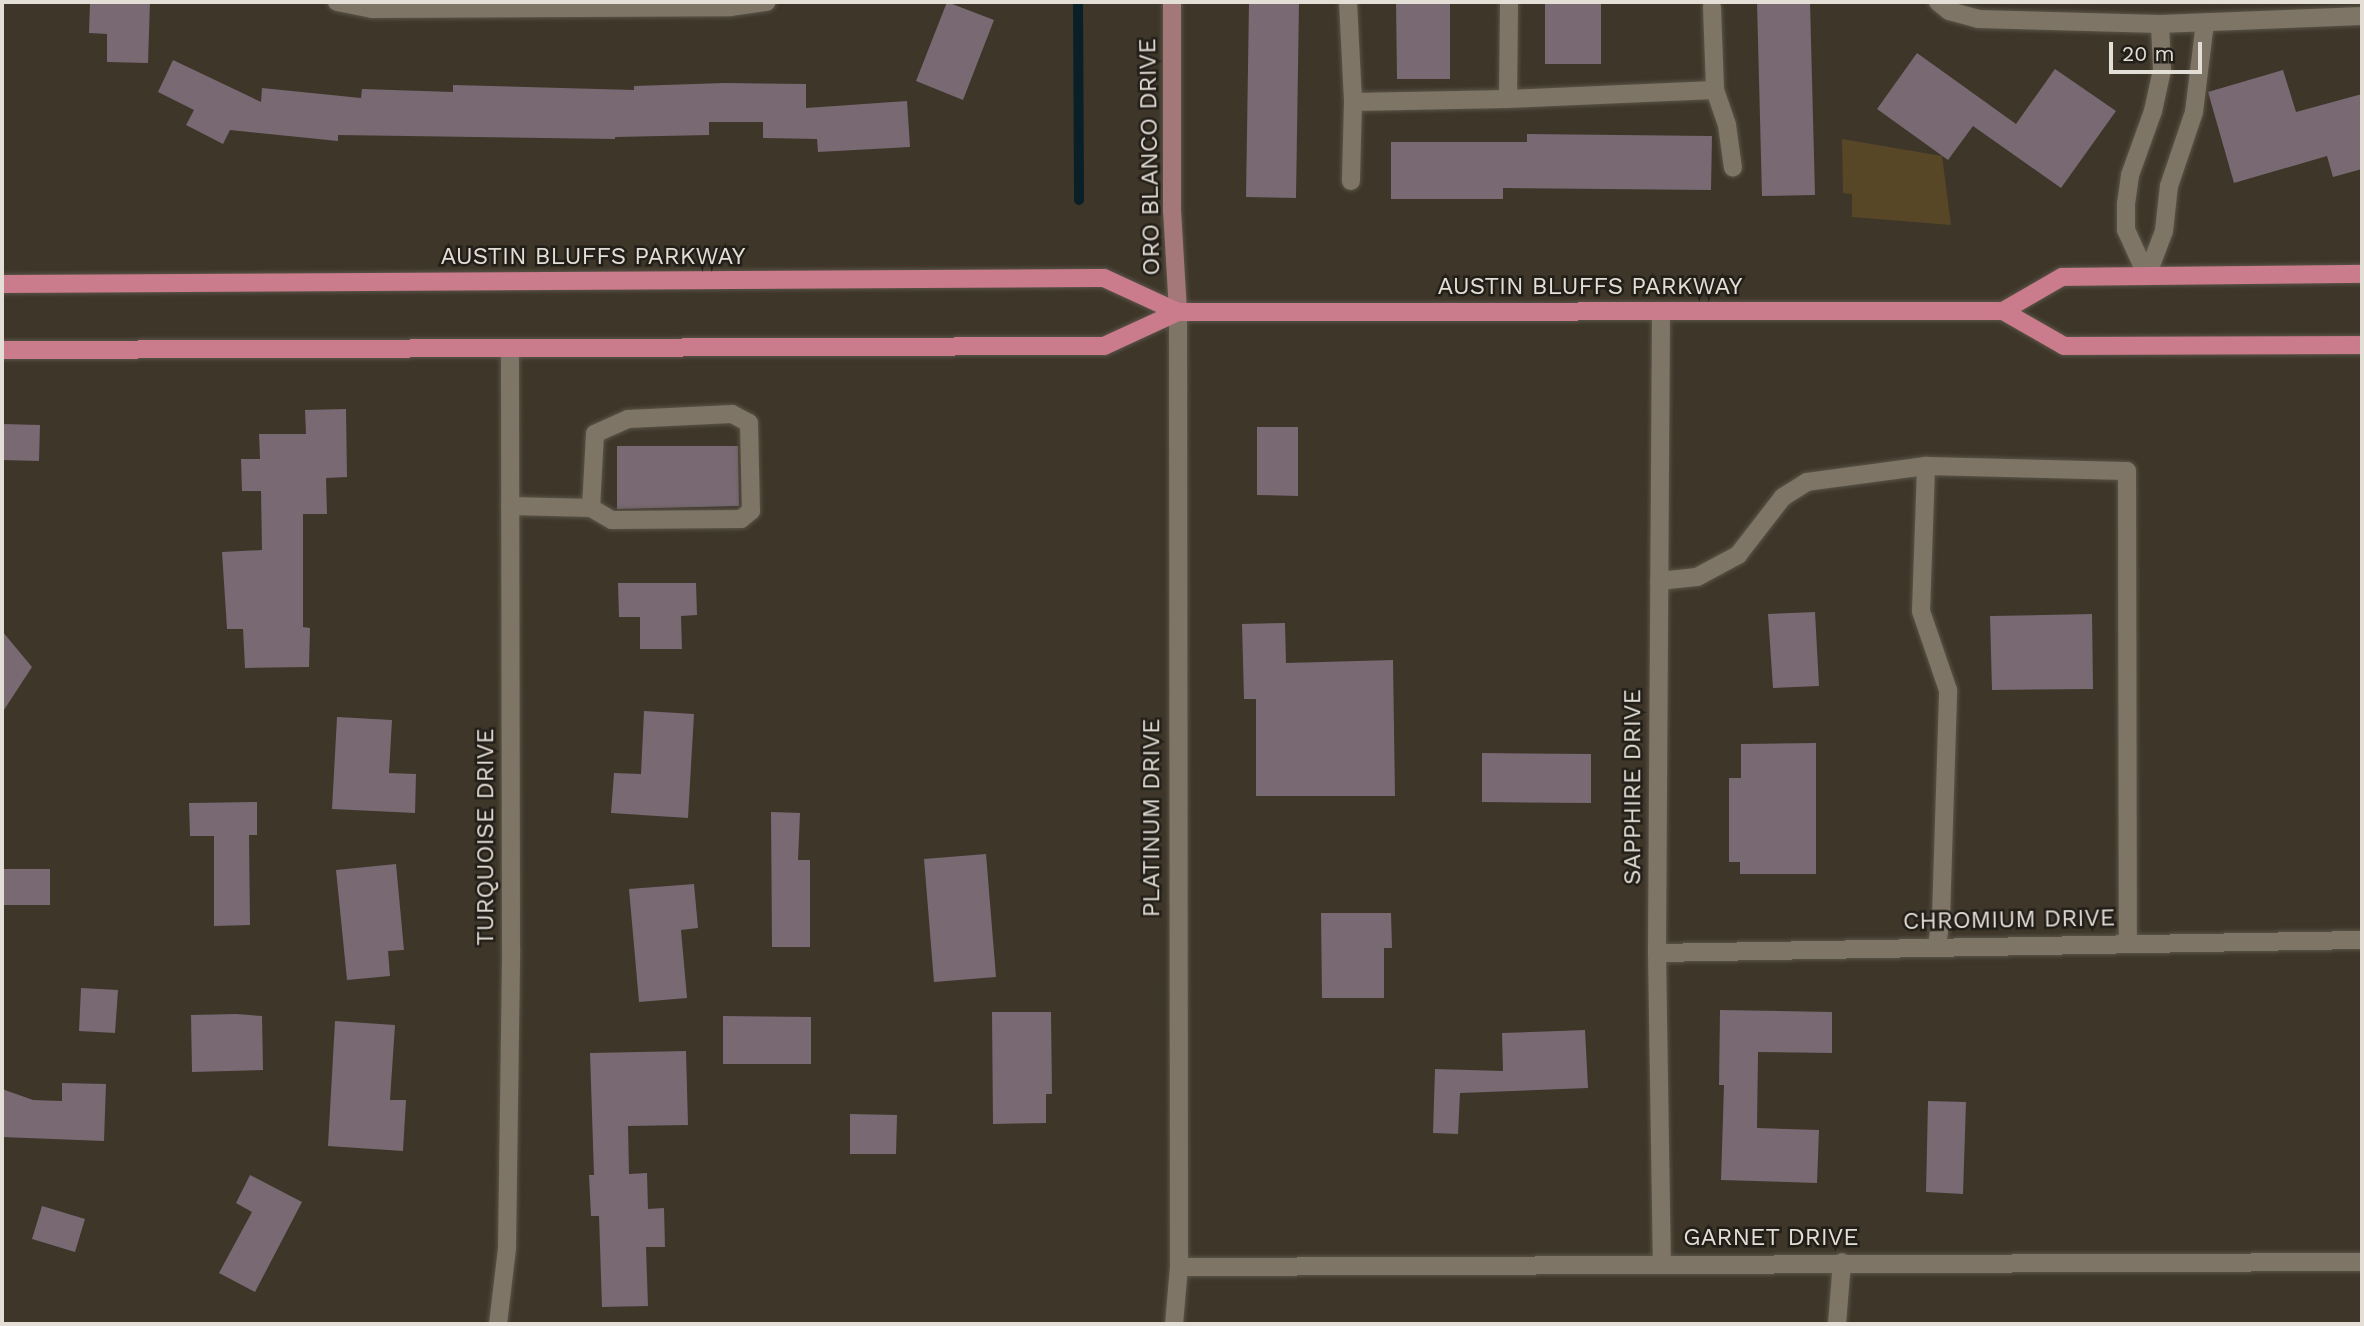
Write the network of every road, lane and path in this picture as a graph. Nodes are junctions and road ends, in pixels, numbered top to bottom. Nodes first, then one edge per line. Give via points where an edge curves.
1 (337, 2) edge
2 (767, 2) edge
3 (1172, 2) edge
4 (1348, 2) edge
5 (1509, 2) edge
6 (1938, 2) edge
7 (1712, 7) dead end
8 (2362, 16) edge
9 (2205, 23) junction
10 (2160, 24) junction
11 (1715, 90) junction
12 (1508, 99) junction
13 (1353, 102) junction
14 (1733, 169) dead end
15 (1351, 181) dead end
16 (2362, 274) edge
17 (2147, 276) junction
18 (2, 284) edge
19 (1661, 311) junction
20 (2003, 311) junction
21 (1178, 312) junction
22 (2362, 345) edge
23 (510, 349) junction
24 (2, 350) edge
25 (1926, 467) junction
26 (510, 506) junction
27 (591, 508) junction
28 (1659, 582) junction
29 (2362, 940) edge
30 (2127, 942) junction
31 (1937, 946) junction
32 (1657, 953) junction
33 (1842, 1262) junction
34 (2362, 1262) edge
35 (1662, 1263) junction
36 (1179, 1267) junction
37 (498, 1324) edge
38 (1174, 1324) edge
39 (1837, 1324) edge

1 - 2 street via 373,9 730,7
3 - 21 street, ORO BLANCO DRIVE via 1172,211
4 - 13 street
5 - 12 street
6 - 10 street via 1949,11 1978,19
7 - 11 street
8 - 9 street
9 - 10 street
9 - 17 street via 2194,111 2169,186 2164,231
10 - 17 street via 2162,70 2130,175 2126,204 2126,230
11 - 12 street
11 - 14 street via 1727,125
12 - 13 street
13 - 15 street
16 - 17 main road, AUSTIN BLUFFS PARKWAY
17 - 20 main road, AUSTIN BLUFFS PARKWAY via 2062,277
18 - 21 main road, AUSTIN BLUFFS PARKWAY via 1104,278
19 - 20 main road, AUSTIN BLUFFS PARKWAY
19 - 21 main road, AUSTIN BLUFFS PARKWAY
19 - 28 street, SAPPHIRE DRIVE
20 - 22 main road, AUSTIN BLUFFS PARKWAY via 2064,346
21 - 23 main road, AUSTIN BLUFFS PARKWAY via 1104,346
21 - 36 street, PLATINUM DRIVE
23 - 24 main road, AUSTIN BLUFFS PARKWAY
23 - 26 street, TURQUOISE DRIVE
25 - 28 street via 1807,482 1783,498 1738,555 1697,577
25 - 30 street via 2127,471
25 - 31 street via 1921,611 1948,690
26 - 27 street
26 - 37 street, TURQUOISE DRIVE via 507,1248
27 - 27 street via 612,520 741,519 751,511 749,423 732,414 628,419 595,434
28 - 32 street, SAPPHIRE DRIVE
29 - 30 street, CHROMIUM DRIVE
30 - 31 street, CHROMIUM DRIVE
31 - 32 street, CHROMIUM DRIVE
32 - 35 street, SAPPHIRE DRIVE
33 - 34 street, GARNET DRIVE
33 - 35 street, GARNET DRIVE
33 - 39 street
35 - 36 street, GARNET DRIVE
36 - 38 street, PLATINUM DRIVE

